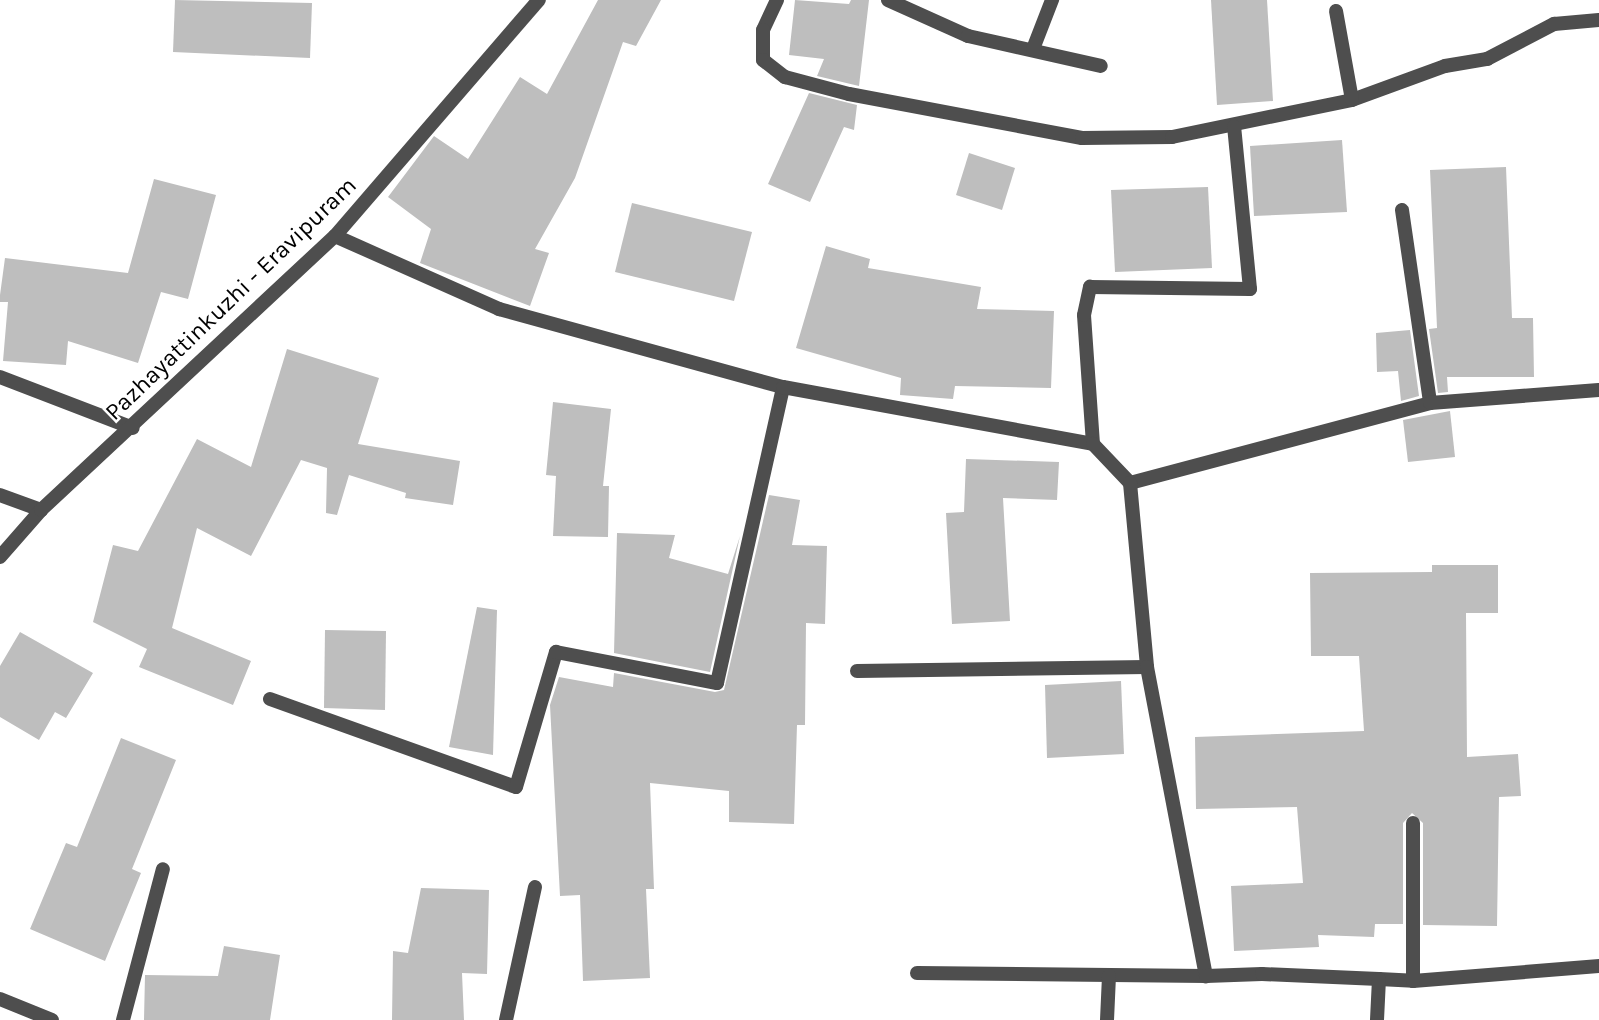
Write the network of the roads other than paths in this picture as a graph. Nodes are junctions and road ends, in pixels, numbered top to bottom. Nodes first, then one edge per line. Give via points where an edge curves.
1 (539, 0) edge
2 (777, 0) edge
3 (1052, 0) edge
4 (892, 1) edge
5 (1336, 11) dead end
6 (1599, 20) edge
7 (1033, 49) junction
8 (1101, 66) dead end
9 (1352, 100) junction
10 (1234, 127) junction
11 (1402, 210) dead end
12 (335, 236) junction
13 (0, 377) edge
14 (783, 387) junction
15 (1599, 390) edge
16 (1430, 403) junction
17 (133, 428) junction
18 (1093, 444) junction
19 (1130, 482) junction
20 (0, 495) edge
21 (41, 510) junction
22 (0, 557) edge
23 (1147, 667) junction
24 (857, 671) dead end
25 (270, 699) dead end
26 (1413, 823) dead end
27 (163, 869) dead end
28 (535, 887) dead end
29 (1599, 966) edge
30 (917, 973) dead end
31 (1109, 976) junction
32 (1206, 976) junction
33 (1379, 979) junction
34 (1413, 981) junction
35 (0, 999) edge
36 (52, 1020) edge
37 (123, 1020) edge
38 (506, 1020) edge
39 (1107, 1020) edge
40 (1377, 1020) edge

1 - 12 street, Pazhayattinkuzhi - Eravipuram
2 - 10 street via 763,30 763,60 785,77 849,94 1082,138 1172,137
3 - 7 street
4 - 7 street via 968,36
5 - 9 street
6 - 9 street via 1554,24 1487,59 1445,66
7 - 8 street
9 - 10 street
10 - 18 street via 1250,289 1090,287 1084,315
11 - 16 street
12 - 14 street via 499,309
12 - 17 street, Pazhayattinkuzhi - Eravipuram
13 - 17 street
14 - 18 street
14 - 25 street via 717,683 556,652 516,787
15 - 16 street
16 - 19 street
17 - 21 street, Pazhayattinkuzhi - Eravipuram
18 - 19 street
19 - 23 street
20 - 21 street
21 - 22 street, Pazhayattinkuzhi - Eravipuram
23 - 24 street
23 - 32 street
26 - 34 street
27 - 37 street
28 - 38 street
29 - 34 street
30 - 31 street
31 - 32 street
31 - 39 street
32 - 33 street
33 - 34 street
33 - 40 street
35 - 36 street

